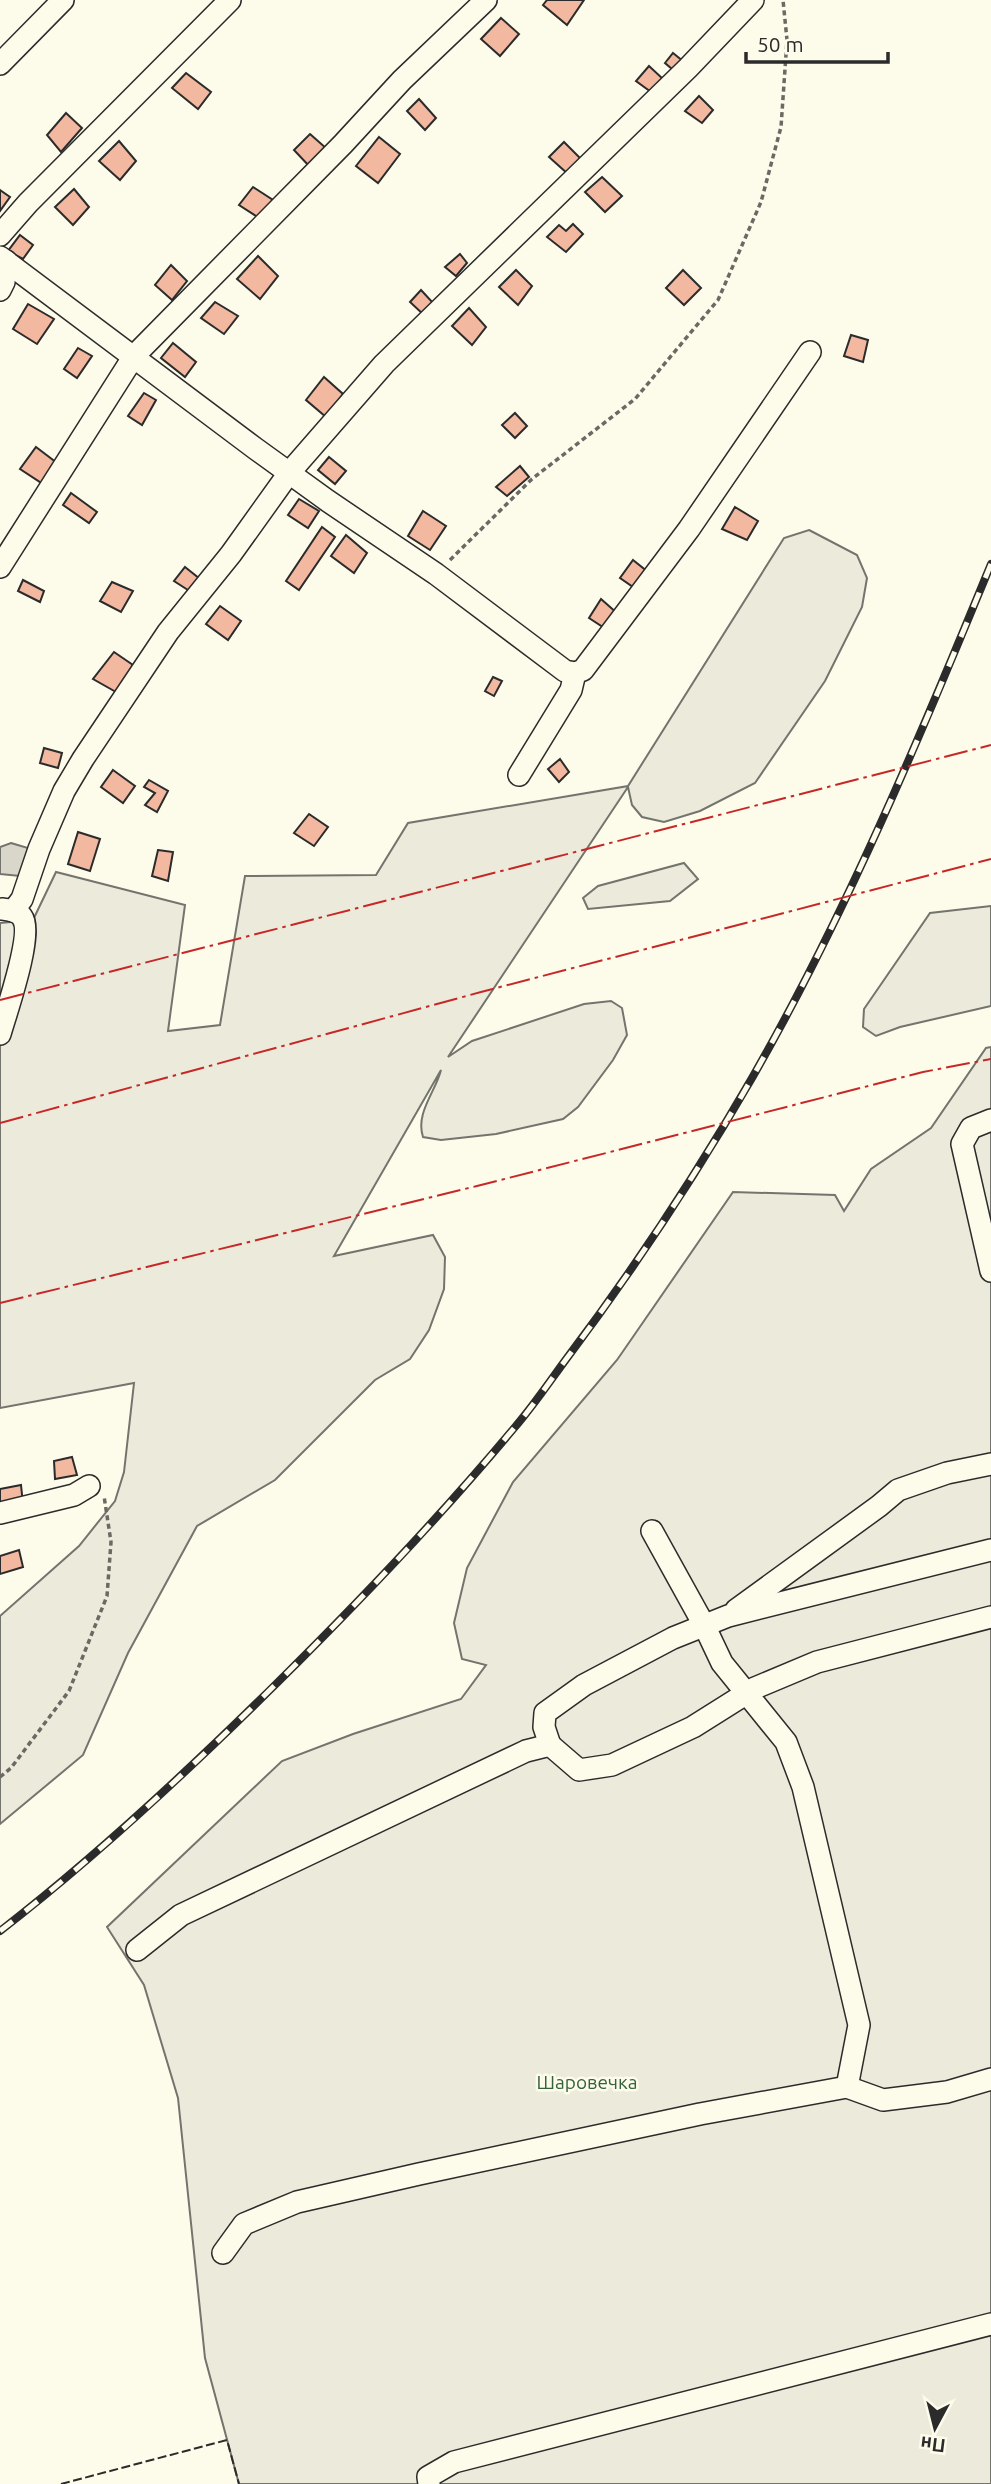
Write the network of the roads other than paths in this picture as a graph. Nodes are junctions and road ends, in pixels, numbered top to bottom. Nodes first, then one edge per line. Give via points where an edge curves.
1 (230, 0) edge
2 (486, 0) edge
3 (752, 0) edge
4 (57, 3) edge
5 (0, 64) edge
6 (0, 235) edge
7 (3, 259) edge
8 (0, 290) edge
9 (810, 352) dead end
10 (134, 356) junction
11 (289, 473) junction
12 (0, 567) edge
13 (575, 673) junction
14 (519, 775) dead end
15 (6, 909) edge
16 (0, 1034) edge
17 (991, 1120) edge
18 (991, 1271) edge
19 (991, 1464) edge
20 (89, 1486) road end
21 (0, 1513) edge
22 (652, 1531) dead end
23 (991, 1550) edge
24 (727, 1616) junction
25 (991, 1617) edge
26 (704, 1625) junction
27 (745, 1694) junction
28 (550, 1745) junction
29 (138, 1950) dead end
30 (991, 2079) edge
31 (848, 2087) junction
32 (223, 2253) dead end
33 (991, 2323) edge
34 (429, 2484) edge

1 - 6 street
2 - 10 street
3 - 11 street via 653,103 384,364
4 - 5 street
7 - 8 street
7 - 10 street
9 - 13 street via 689,529 583,670
10 - 11 street
10 - 12 street
11 - 13 street via 436,573 565,671
11 - 15 street via 169,632 83,759 64,791 22,899
13 - 14 street via 572,690
15 - 16 street via 22,916 26,928
17 - 18 street via 971,1128 962,1144
19 - 24 street via 898,1490
20 - 21 street via 74,1495
22 - 26 street
23 - 24 street
24 - 26 street
25 - 27 street via 817,1662
26 - 27 street via 722,1663
26 - 28 street via 584,1685 545,1713
27 - 28 street via 693,1727 612,1765 579,1770
27 - 31 street via 786,1742 803,1787 859,2025
28 - 29 street via 526,1751 181,1915
30 - 31 street via 947,2092 883,2100
31 - 32 street via 699,2114 297,2202 244,2224
33 - 34 street via 454,2462 428,2477

